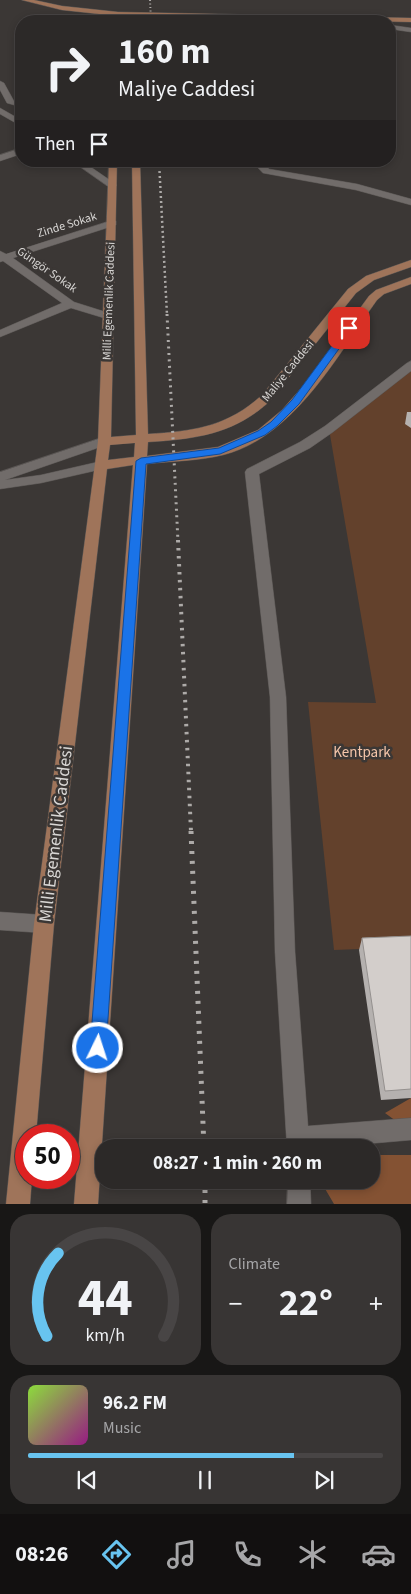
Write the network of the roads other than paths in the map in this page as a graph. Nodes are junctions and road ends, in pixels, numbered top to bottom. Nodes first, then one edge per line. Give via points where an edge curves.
1 (60, 0) edge
2 (27, 1) edge
3 (126, 6) dead end
4 (411, 13) edge
5 (118, 14) edge
6 (134, 14) edge
7 (66, 15) edge
8 (180, 15) edge
9 (396, 20) edge
10 (411, 20) edge
11 (396, 28) edge
12 (411, 30) edge
13 (0, 83) edge
14 (15, 102) edge
15 (11, 103) junction
16 (0, 108) edge
17 (15, 119) edge
18 (15, 153) edge
19 (0, 158) edge
20 (85, 167) edge
21 (113, 167) edge
22 (136, 167) edge
23 (262, 167) edge
24 (112, 186) junction
25 (411, 202) edge
26 (113, 224) junction
27 (2, 257) edge
28 (411, 263) edge
29 (411, 280) edge
30 (70, 304) junction
31 (108, 316) junction
32 (0, 334) edge
33 (411, 365) edge
34 (142, 438) junction
35 (104, 441) junction
36 (141, 461) junction
37 (102, 466) junction
38 (0, 477) edge
39 (0, 485) edge
40 (0, 921) edge
41 (44, 924) junction
42 (411, 1129) edge
43 (298, 1139) edge
44 (330, 1139) edge
45 (299, 1189) edge
46 (18, 1204) edge
47 (86, 1204) edge
48 (299, 1204) edge

1 - 5 main road
2 - 5 main road
2 - 7 main road
3 - 6 main road
4 - 6 main road
5 - 6 main road
6 - 8 main road
9 - 10 main road
11 - 12 street
13 - 15 street
14 - 15 street
15 - 16 street
16 - 17 street
18 - 19 street
20 - 24 street
21 - 24 main road, Milli Egemenlik Caddesi
22 - 34 main road, Milli Egemenlik Caddesi
23 - 25 street via 266,171 357,187
24 - 26 main road, Milli Egemenlik Caddesi
26 - 27 street, Zinde Sokak
26 - 31 main road, Milli Egemenlik Caddesi
27 - 30 street, Güngör Sokak
28 - 34 main road, Maliye Caddesi via 370,278 352,291 258,408 242,418 194,434
29 - 36 main road, Maliye Caddesi via 372,298 307,389 262,433 220,450
30 - 31 street, Güngör Sokak
30 - 32 street
31 - 35 main road, Milli Egemenlik Caddesi
33 - 43 street via 329,429 252,472 278,697 285,952
34 - 35 main road, Maliye Caddesi
34 - 36 main road, Milli Egemenlik Caddesi
35 - 37 main road, Milli Egemenlik Caddesi
35 - 38 street
36 - 37 main road, Maliye Caddesi
36 - 47 main road
37 - 39 street
37 - 41 main road, Milli Egemenlik Caddesi
40 - 41 street
41 - 46 main road, Milli Egemenlik Caddesi
42 - 44 street
45 - 48 street

